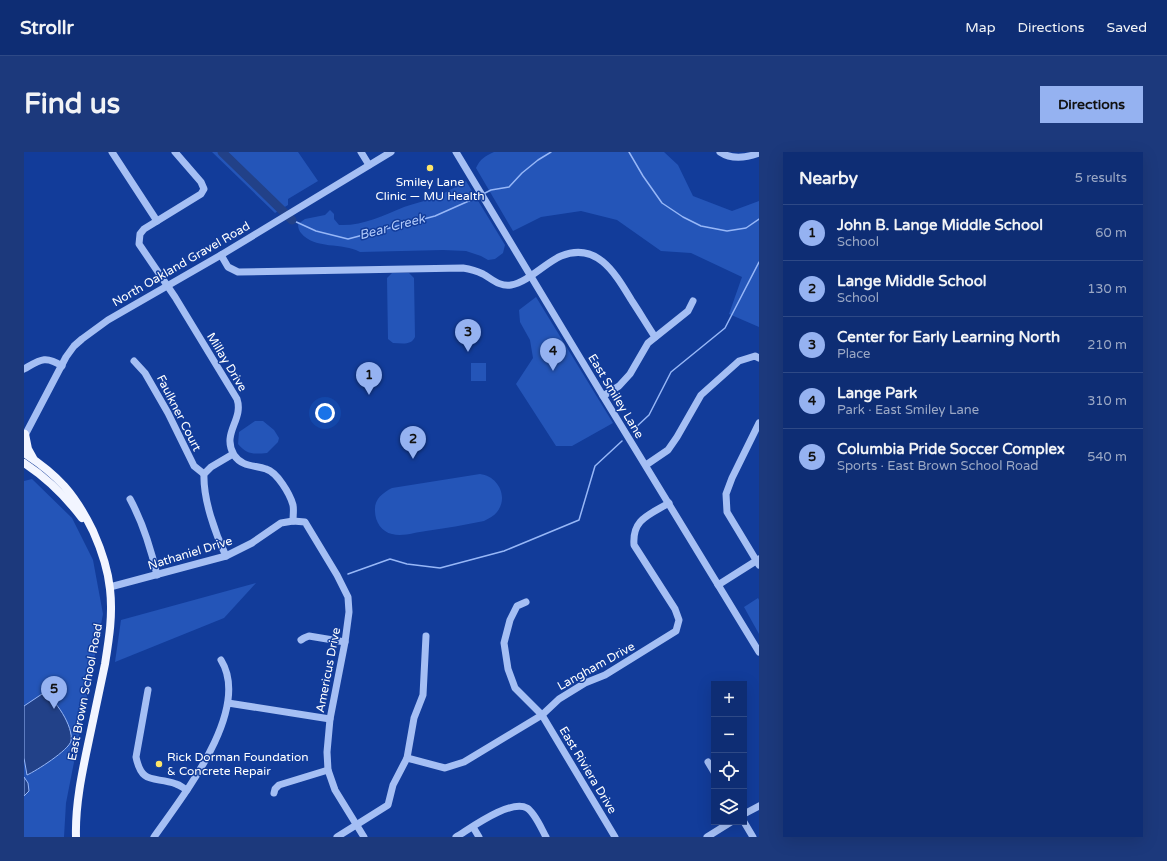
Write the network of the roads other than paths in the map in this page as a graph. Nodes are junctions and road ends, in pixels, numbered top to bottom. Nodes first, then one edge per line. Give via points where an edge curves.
1 (112, 152) edge
2 (175, 152) edge
3 (361, 152) edge
4 (391, 152) edge
5 (456, 152) edge
6 (720, 152) edge
7 (759, 153) edge
8 (369, 165) junction
9 (157, 221) junction
10 (221, 255) junction
11 (530, 275) junction
12 (167, 285) junction
13 (693, 301) dead end
14 (655, 337) junction
15 (759, 358) edge
16 (134, 361) dead end
17 (62, 366) junction
18 (24, 369) edge
19 (603, 396) junction
20 (759, 423) edge
21 (24, 435) edge
22 (24, 453) edge
23 (233, 454) junction
24 (28, 464) edge
25 (646, 465) junction
26 (204, 474) junction
27 (130, 499) dead end
28 (669, 503) junction
29 (293, 521) junction
30 (226, 556) junction
31 (758, 562) edge
32 (157, 575) junction
33 (718, 585) junction
34 (110, 588) junction
35 (526, 602) dead end
36 (426, 636) dead end
37 (301, 640) dead end
38 (345, 642) junction
39 (759, 652) edge
40 (221, 660) dead end
41 (148, 690) dead end
42 (228, 703) junction
43 (542, 715) junction
44 (330, 719) junction
45 (407, 758) junction
46 (708, 762) dead end
47 (711, 767) edge
48 (328, 770) junction
49 (187, 790) junction
50 (274, 793) dead end
51 (759, 806) edge
52 (747, 812) edge
53 (357, 825) junction
54 (726, 825) edge
55 (746, 825) edge
56 (473, 827) junction
57 (76, 837) edge
58 (154, 837) edge
59 (337, 837) edge
60 (364, 837) edge
61 (456, 837) edge
62 (479, 837) edge
63 (546, 837) edge
64 (615, 837) edge
65 (706, 837) edge
66 (753, 837) edge

1 - 9 street
2 - 9 street via 204,189 201,194
3 - 8 street
4 - 8 street, North Oakland Gravel Road
5 - 11 street, East Smiley Lane
6 - 7 street via 739,158
8 - 10 street, North Oakland Gravel Road
9 - 12 street, Millay Drive via 140,234 140,244
10 - 11 street via 228,267 238,272 463,268 506,285 522,281
10 - 12 street, North Oakland Gravel Road
11 - 14 street via 560,257 572,253 585,253 596,257 618,277
11 - 19 street, East Smiley Lane
12 - 17 street, North Oakland Gravel Road via 94,328 74,346
12 - 23 street, Millay Drive via 237,399 239,412 230,438
13 - 14 street via 688,310
14 - 19 street via 648,343 630,374 619,386
15 - 25 street via 755,356 739,361 701,395 668,450
16 - 26 street, Faulkner Court via 145,373 168,413 194,466
17 - 18 street via 53,360 45,359
17 - 21 street, North Oakland Gravel Road
19 - 25 street, East Smiley Lane
20 - 31 street via 726,494 727,512
21 - 24 main road via 28,449
22 - 24 main road, East Brown School Road
23 - 26 street via 211,466
23 - 29 street via 246,465 265,469 274,474 291,500
24 - 34 main road, East Brown School Road via 63,495 92,531 101,550
25 - 28 street, East Smiley Lane
26 - 30 street via 204,486 217,538
27 - 32 street via 145,531
28 - 33 street, East Smiley Lane
28 - 43 street, Langham Drive via 645,518 636,527 633,535 634,545 675,609 679,620 676,631 605,676 585,683 559,699
29 - 30 street, Nathaniel Drive via 281,523 252,543
29 - 38 street, Americus Drive via 305,522 348,597
30 - 32 street, Nathaniel Drive
31 - 33 street
32 - 34 street, Nathaniel Drive
33 - 39 street, East Smiley Lane
34 - 57 main road, East Brown School Road via 109,640 83,769
35 - 43 street, East Riviera Drive via 517,606 504,643 508,669 515,688
36 - 45 street via 423,695 414,718
37 - 38 street via 309,636
38 - 44 street, Americus Drive
40 - 42 street via 229,679
41 - 49 street via 137,763 143,775 149,779 176,784
42 - 44 street
42 - 49 street via 211,752
43 - 45 street, Langham Drive via 464,762 445,768
43 - 64 street, East Riviera Drive
44 - 48 street, Americus Drive
45 - 53 street via 393,785 388,804
46 - 47 street
48 - 50 street via 279,785
48 - 53 street, Americus Drive via 335,790
49 - 58 street
51 - 52 street
53 - 59 street
53 - 60 street, Americus Drive
54 - 65 street
55 - 66 street
56 - 61 street
56 - 62 street
56 - 63 street via 504,809 515,806 526,808

